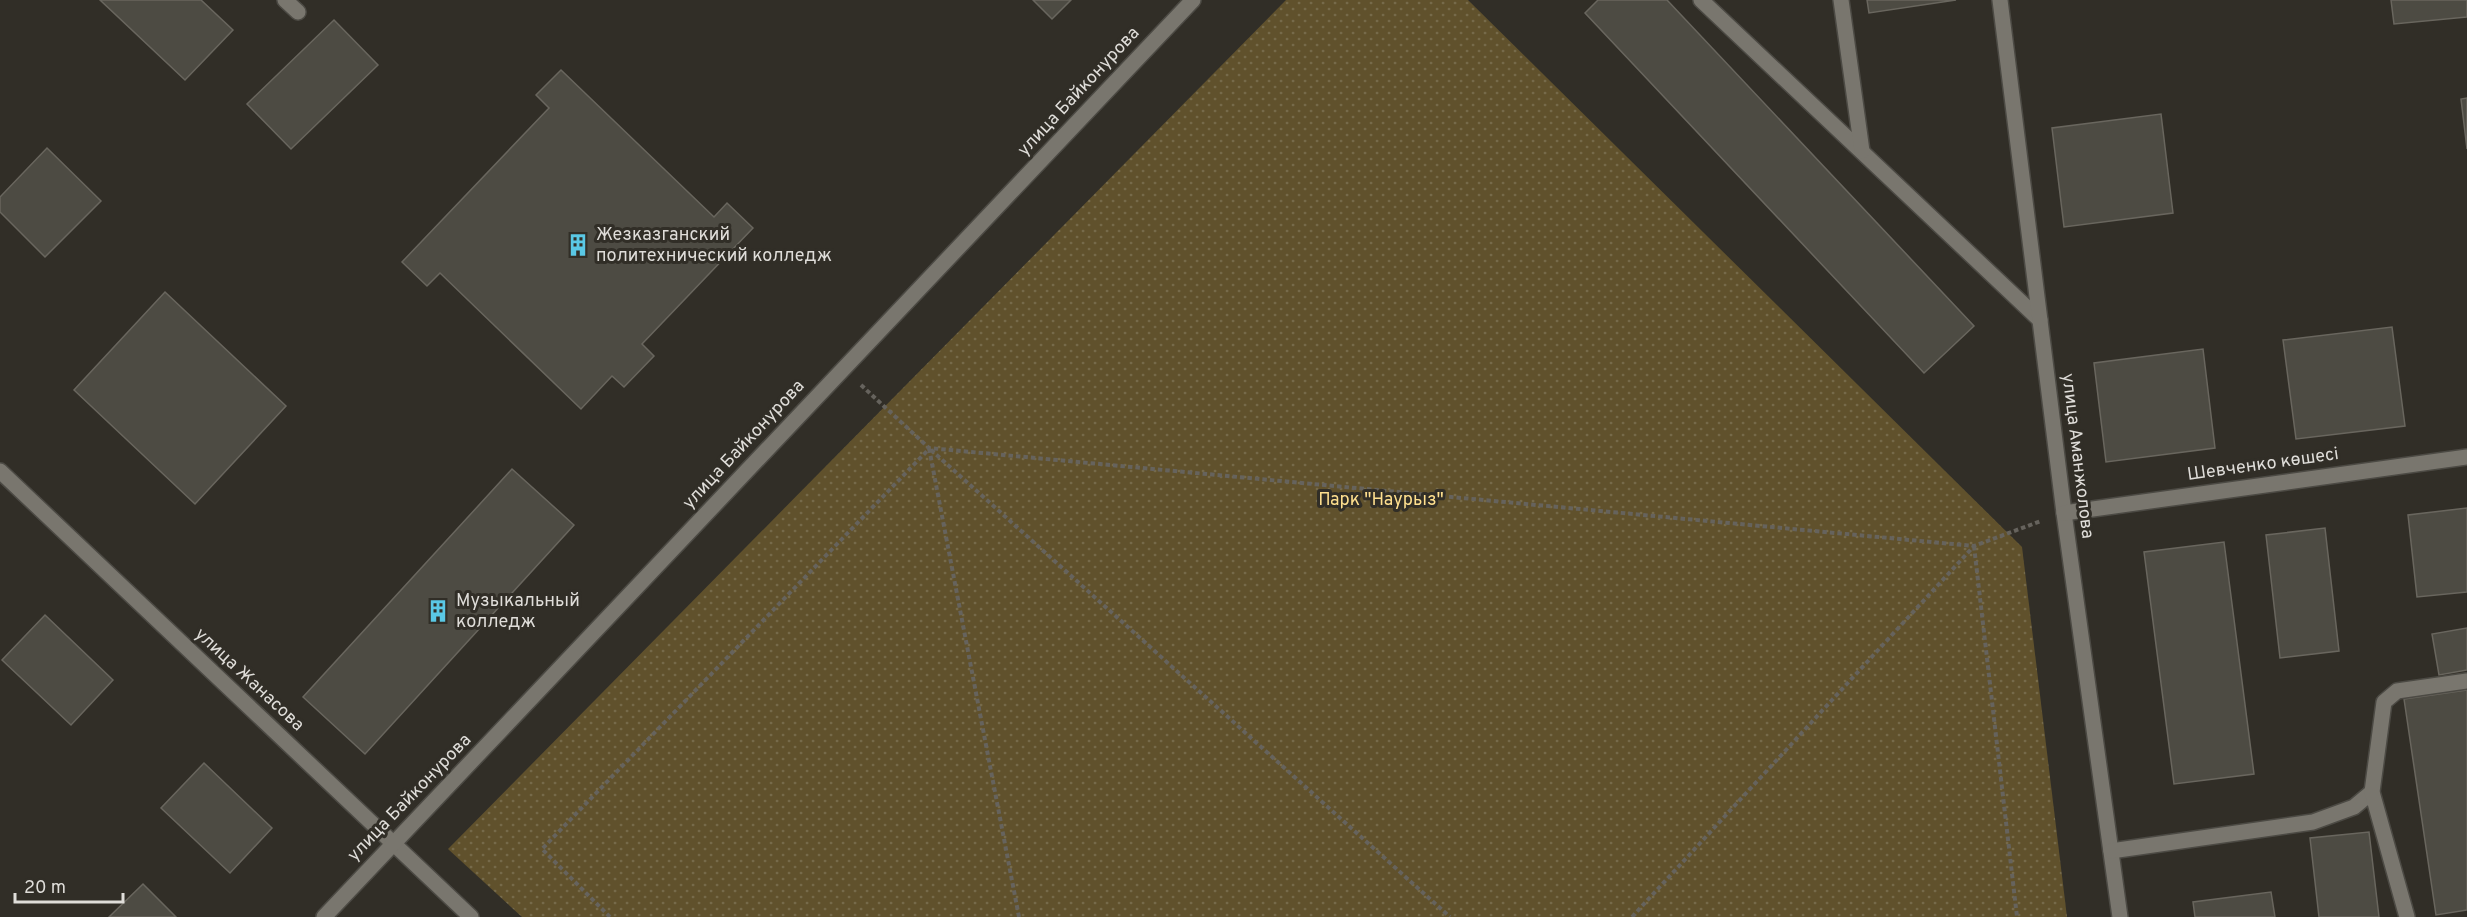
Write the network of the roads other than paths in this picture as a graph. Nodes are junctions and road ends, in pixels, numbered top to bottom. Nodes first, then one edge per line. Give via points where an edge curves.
1 (285, 0) edge
2 (1193, 0) edge
3 (1701, 0) edge
4 (1841, 0) edge
5 (2000, 0) edge
6 (298, 12) dead end
7 (1863, 151) junction
8 (2040, 320) junction
9 (2467, 457) edge
10 (0, 471) edge
11 (2064, 513) junction
12 (2467, 681) edge
13 (2372, 792) junction
14 (394, 844) junction
15 (2111, 851) junction
16 (324, 917) edge
17 (471, 917) edge
18 (2120, 917) edge
19 (2407, 917) edge

1 - 6 street
2 - 14 street, улица Байконурова
3 - 7 street
4 - 7 street
5 - 8 street, улица Аманжолова
7 - 8 street
8 - 11 street, улица Аманжолова
9 - 11 street, Шевченко көшесі
10 - 14 street, улица Жанасова
11 - 15 street, улица Аманжолова
12 - 13 street via 2397,691 2384,702
13 - 15 street via 2354,807 2313,822
13 - 19 street
14 - 16 street, улица Байконурова
14 - 17 street, улица Жанасова
15 - 18 street, улица Аманжолова

